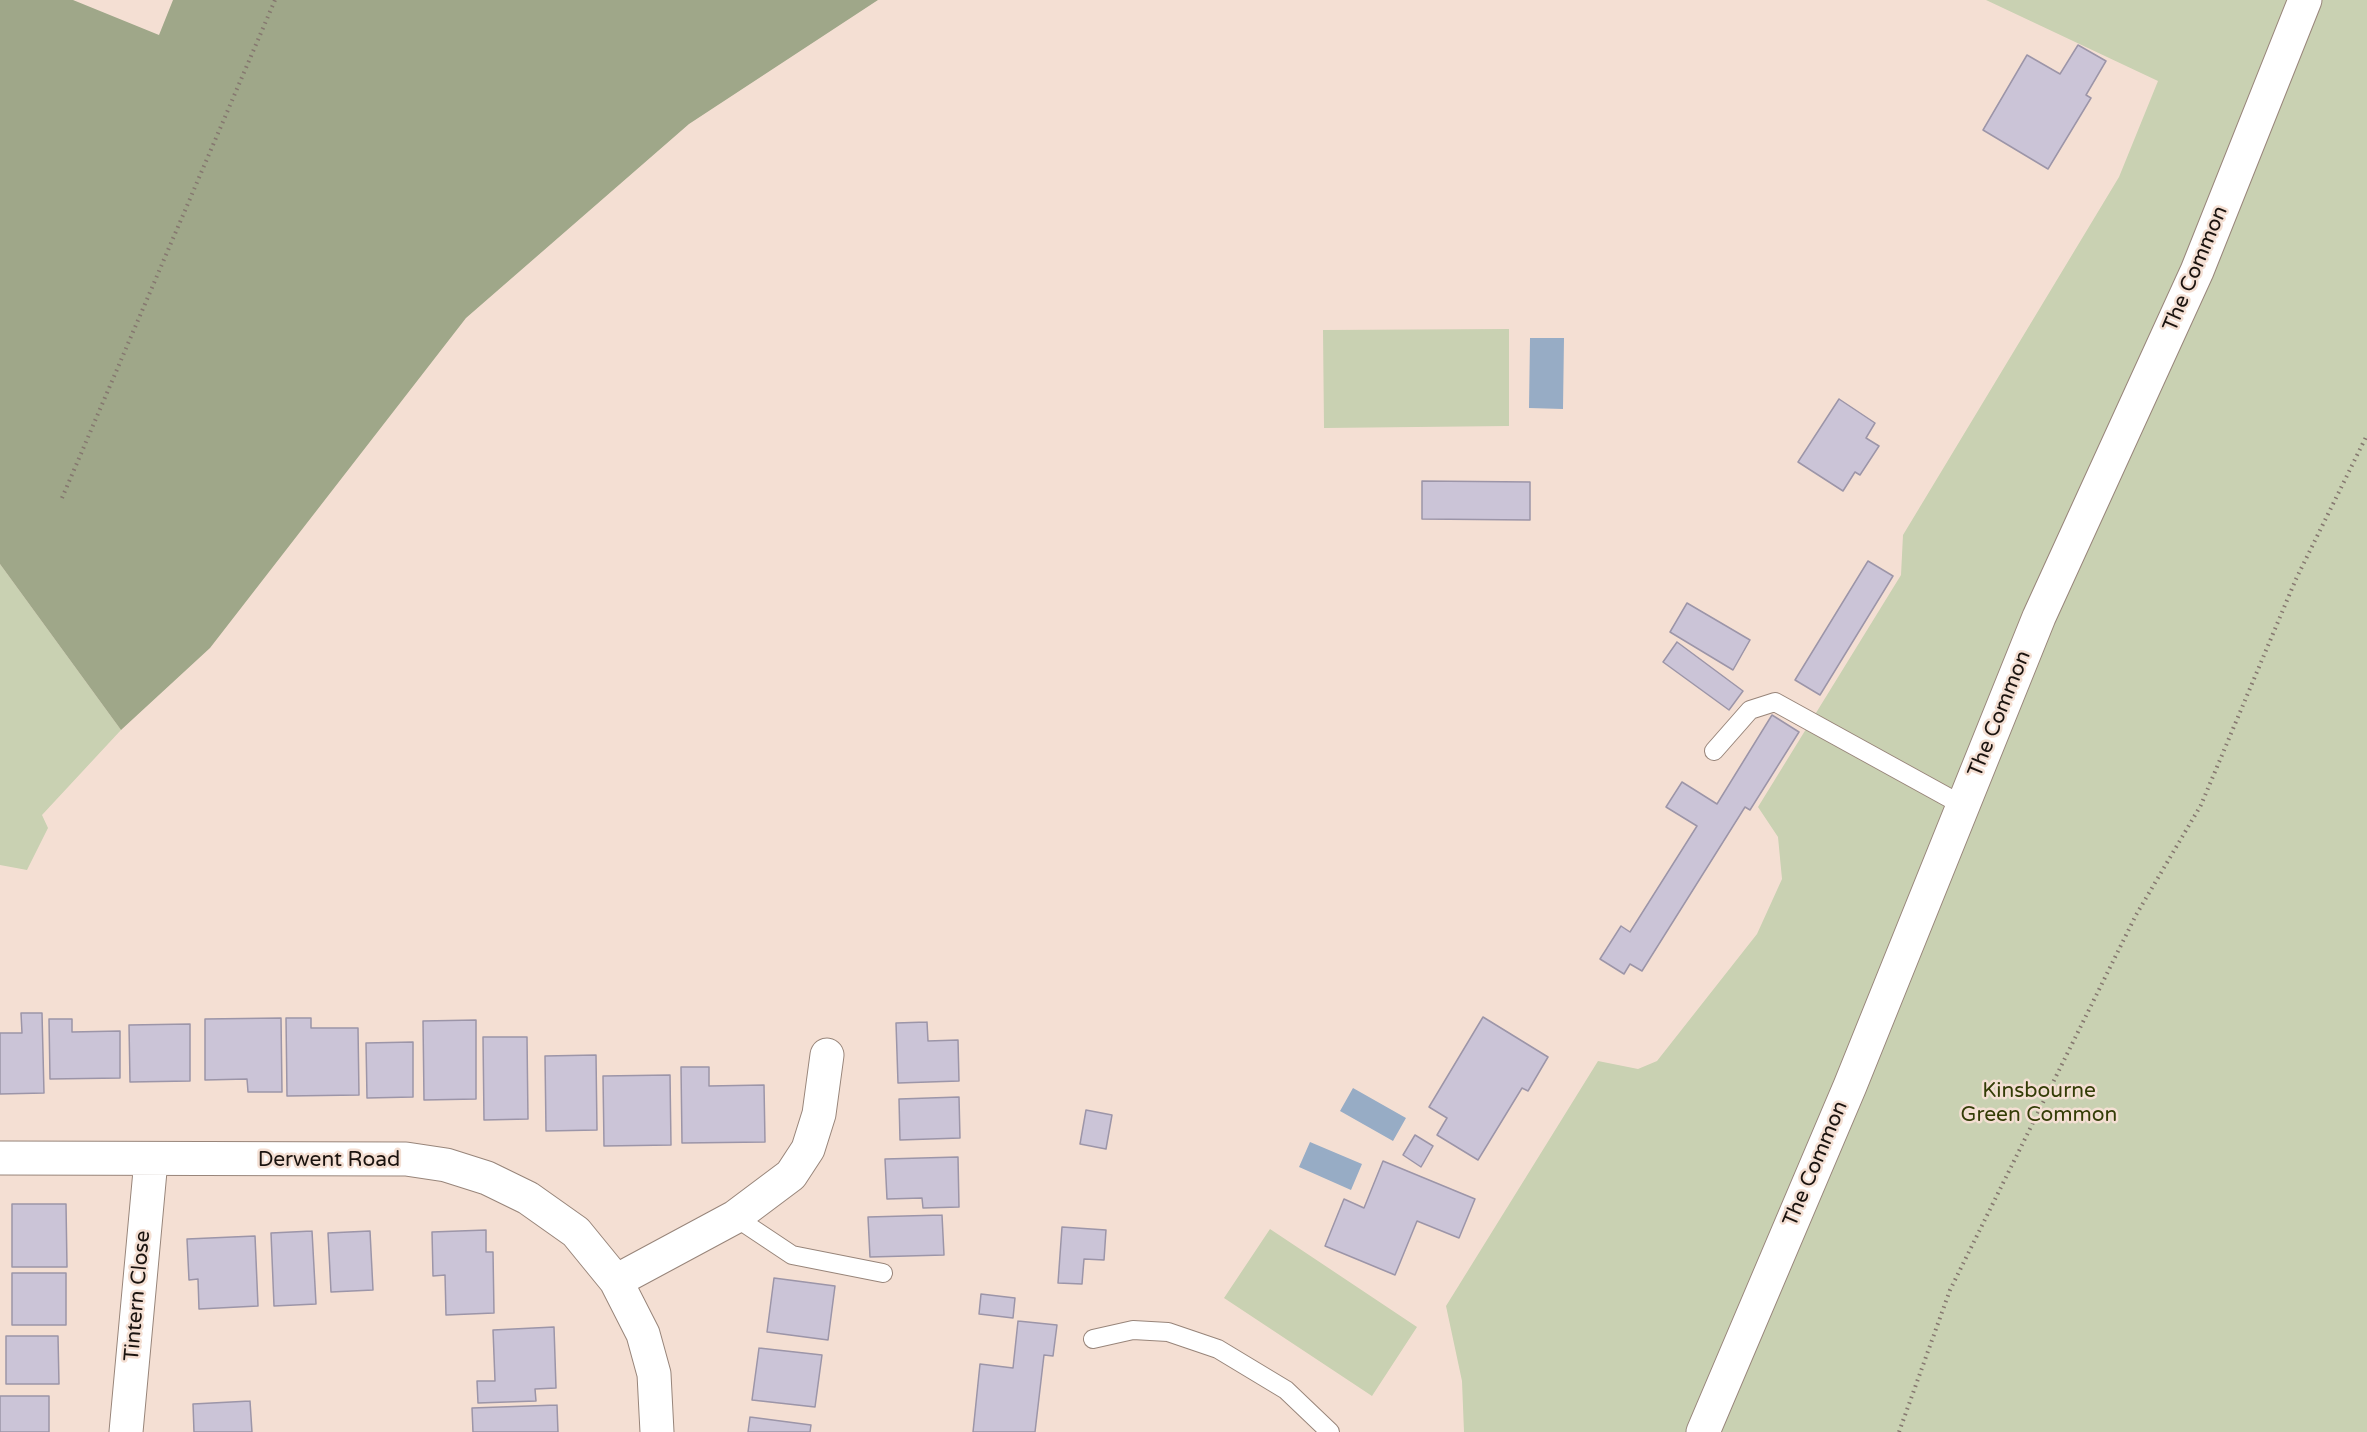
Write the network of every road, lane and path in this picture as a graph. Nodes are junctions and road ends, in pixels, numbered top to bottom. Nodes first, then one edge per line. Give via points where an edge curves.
1 (275, 0) edge
2 (2305, 0) edge
3 (2367, 435) edge
4 (62, 498) dead end
5 (1714, 751) dead end
6 (1962, 805) junction
7 (827, 1055) dead end
8 (0, 1158) edge
9 (151, 1160) junction
10 (735, 1216) junction
11 (883, 1273) dead end
12 (616, 1281) junction
13 (1093, 1339) dead end
14 (126, 1432) edge
15 (657, 1432) edge
16 (1330, 1432) edge
17 (1703, 1432) edge
18 (1899, 1432) edge

1 - 4 path
2 - 6 street, The Common via 2197,271 2039,617
3 - 18 path via 2296,579 2201,805 2136,915 1950,1290
5 - 6 lane via 1750,710 1775,702
6 - 17 street, The Common via 1850,1086
7 - 10 street via 819,1114 808,1149 791,1175
8 - 9 street, Derwent Road
9 - 12 street, Derwent Road via 405,1159 446,1165 487,1178 528,1198 576,1232
9 - 14 street, Tintern Close
10 - 11 lane via 792,1254
10 - 12 street
12 - 15 street, Derwent Road via 642,1334 654,1374
13 - 16 lane via 1133,1330 1168,1332 1218,1349 1286,1390

